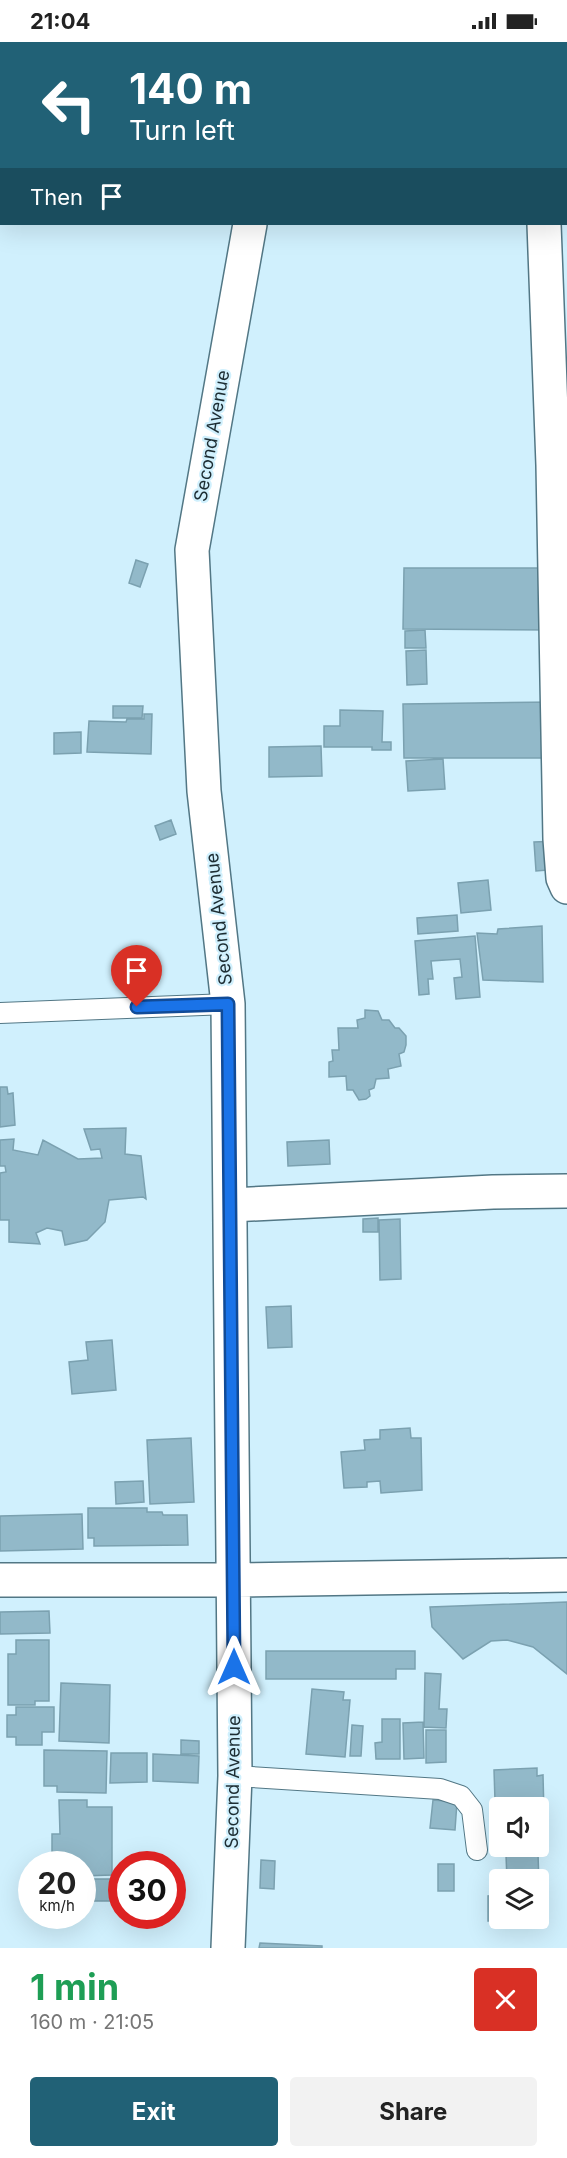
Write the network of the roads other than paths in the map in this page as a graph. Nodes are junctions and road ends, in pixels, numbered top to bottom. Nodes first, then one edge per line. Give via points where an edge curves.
1 (250, 225) edge
2 (544, 225) edge
3 (567, 887) edge
4 (228, 1004) junction
5 (0, 1012) edge
6 (567, 1191) edge
7 (231, 1205) junction
8 (567, 1575) edge
9 (0, 1580) edge
10 (234, 1580) junction
11 (235, 1776) junction
12 (477, 1850) dead end
13 (228, 1948) edge

1 - 4 street, Second Avenue via 192,550 204,790
2 - 3 street via 554,477 560,839
4 - 5 lane
4 - 7 street, Second Avenue
6 - 7 street
7 - 10 street, Second Avenue
8 - 10 street
9 - 10 street
10 - 11 street, Second Avenue
11 - 12 lane via 440,1788 461,1796 472,1810
11 - 13 street, Second Avenue

